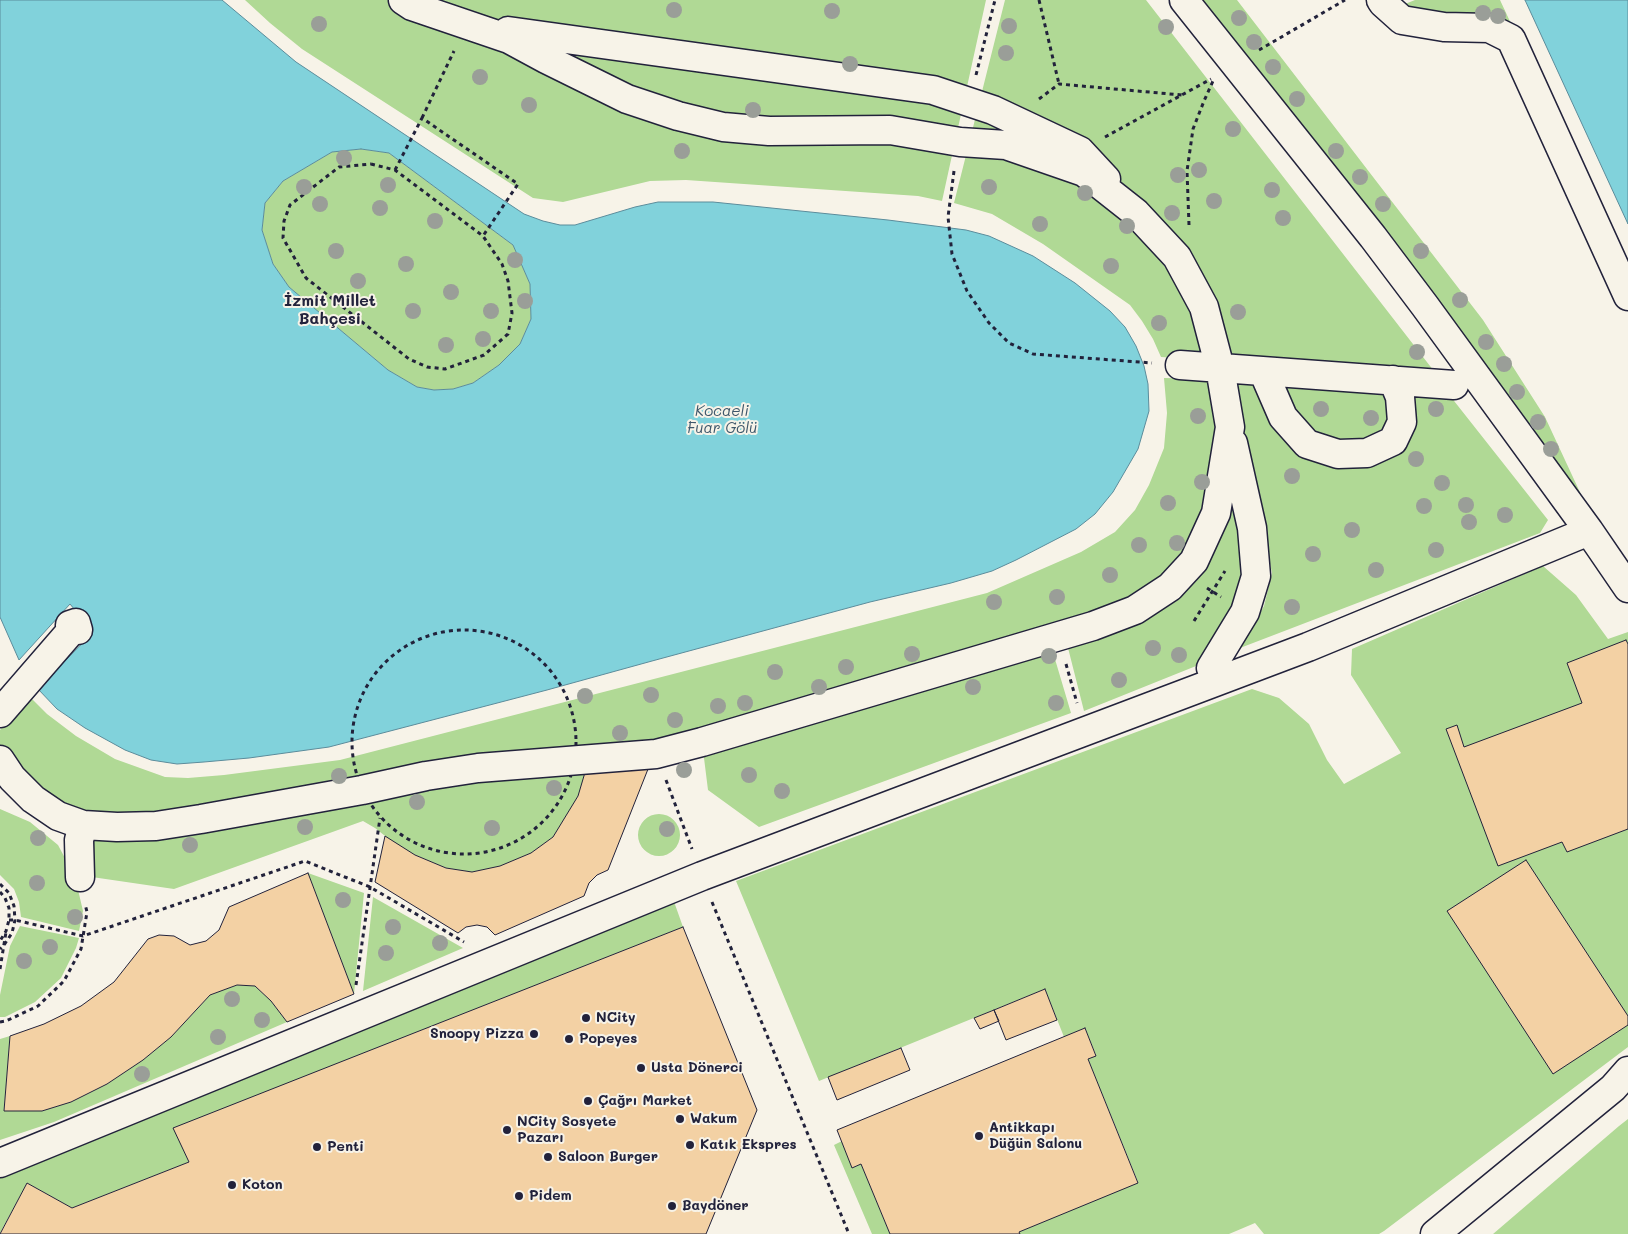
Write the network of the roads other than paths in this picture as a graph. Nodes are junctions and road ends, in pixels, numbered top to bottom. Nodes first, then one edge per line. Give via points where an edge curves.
1 (403, 0) edge
2 (1184, 0) edge
3 (1381, 0) edge
4 (466, 25) junction
5 (1136, 213) junction
6 (1628, 296) edge
7 (1180, 365) road end
8 (1220, 368) junction
9 (1264, 371) junction
10 (1393, 380) junction
11 (1454, 385) dead end
12 (1230, 427) junction
13 (1588, 531) junction
14 (1628, 588) edge
15 (71, 631) dead end
16 (1211, 668) dead end
17 (0, 713) edge
18 (4, 776) edge
19 (83, 825) junction
20 (80, 877) road end
21 (1628, 1071) edge
22 (0, 1163) edge
23 (1435, 1234) edge

1 - 4 street
2 - 13 street via 1390,260
3 - 6 street via 1402,20 1444,27 1489,28 1511,39
4 - 5 street via 508,39 628,99 723,127 769,131 890,130 960,142 1006,145 1084,172
4 - 5 street via 933,90 994,110 1080,151
5 - 8 street via 1177,257 1204,308
7 - 8 street
8 - 9 street
8 - 12 street
9 - 10 street
9 - 10 street via 1283,417 1307,444 1338,454 1367,453 1393,441 1402,422 1400,397
10 - 11 street
12 - 16 street via 1252,528 1256,576 1245,612
12 - 19 street via 1216,513 1194,561 1170,587 1135,610 1093,626 656,754 478,768 156,826
13 - 14 street
13 - 22 street via 1308,647 702,876
15 - 17 street
18 - 19 street via 58,816
19 - 20 street via 79,840
21 - 23 street via 1613,1088

